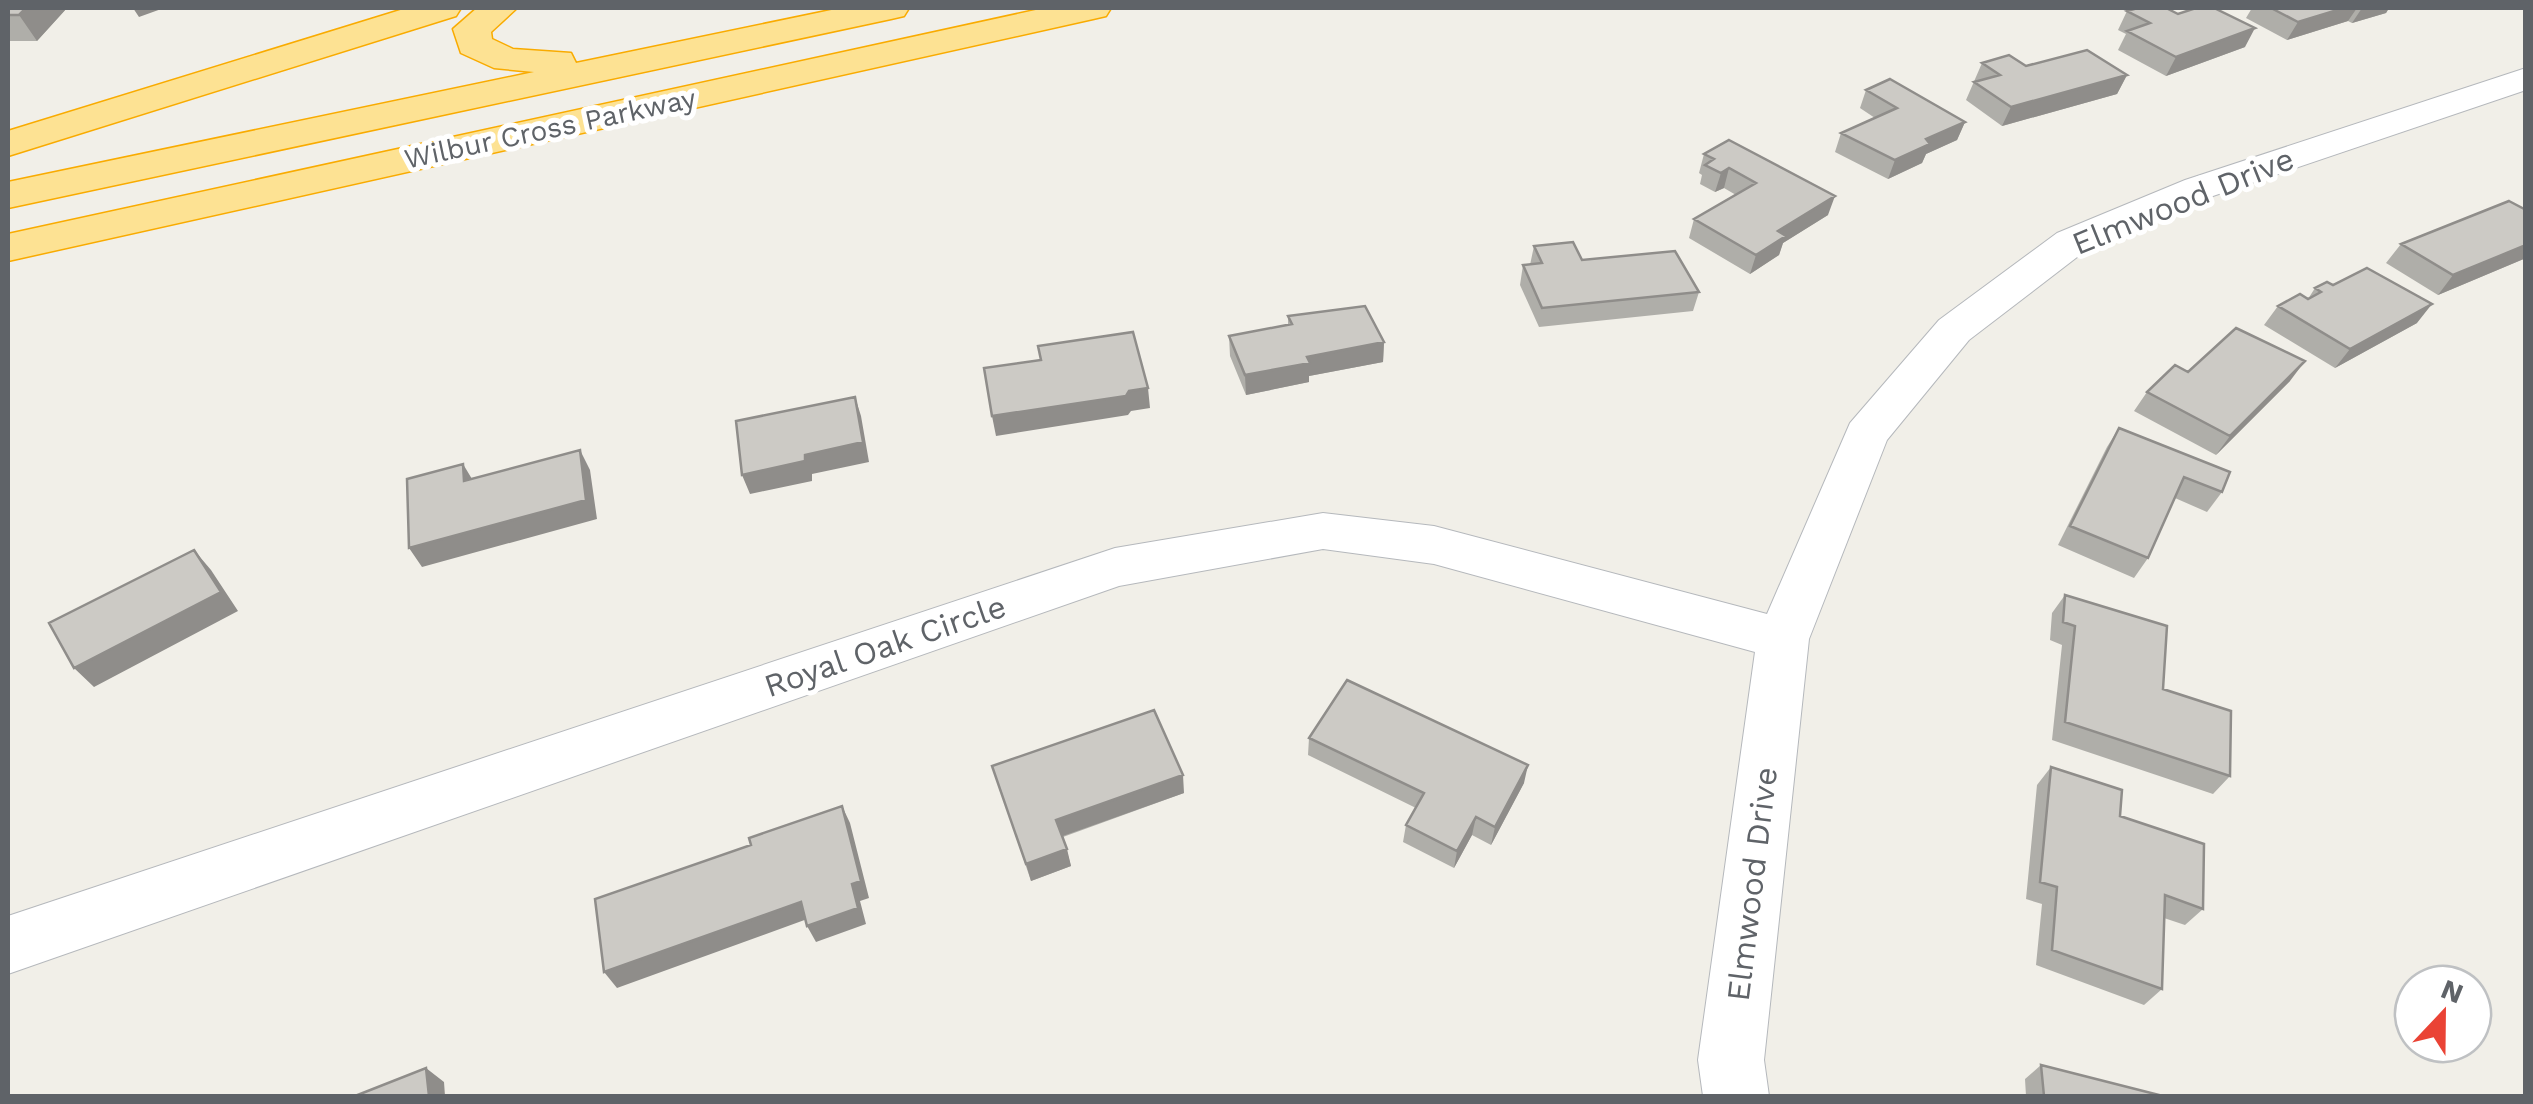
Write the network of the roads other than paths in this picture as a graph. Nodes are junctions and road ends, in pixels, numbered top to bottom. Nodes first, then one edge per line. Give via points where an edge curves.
1 (443, 8) edge
2 (499, 8) edge
3 (891, 8) edge
4 (1093, 8) edge
5 (768, 34) junction
6 (2526, 78) edge
7 (8, 144) edge
8 (8, 195) edge
9 (8, 248) edge
10 (1783, 640) junction
11 (8, 945) edge
12 (1736, 1096) edge

1 - 7 highway
2 - 5 highway via 470,37 481,52 507,60 560,61 676,39
3 - 5 highway, Wilbur Cross Parkway
4 - 9 highway, Wilbur Cross Parkway
5 - 8 highway, Wilbur Cross Parkway
6 - 10 street, Elmwood Drive via 2198,188 2089,234 1954,330 1866,434
10 - 11 street, Royal Oak Circle via 1434,545 1322,531 1285,537 1115,567
10 - 12 street, Elmwood Drive via 1731,1060

